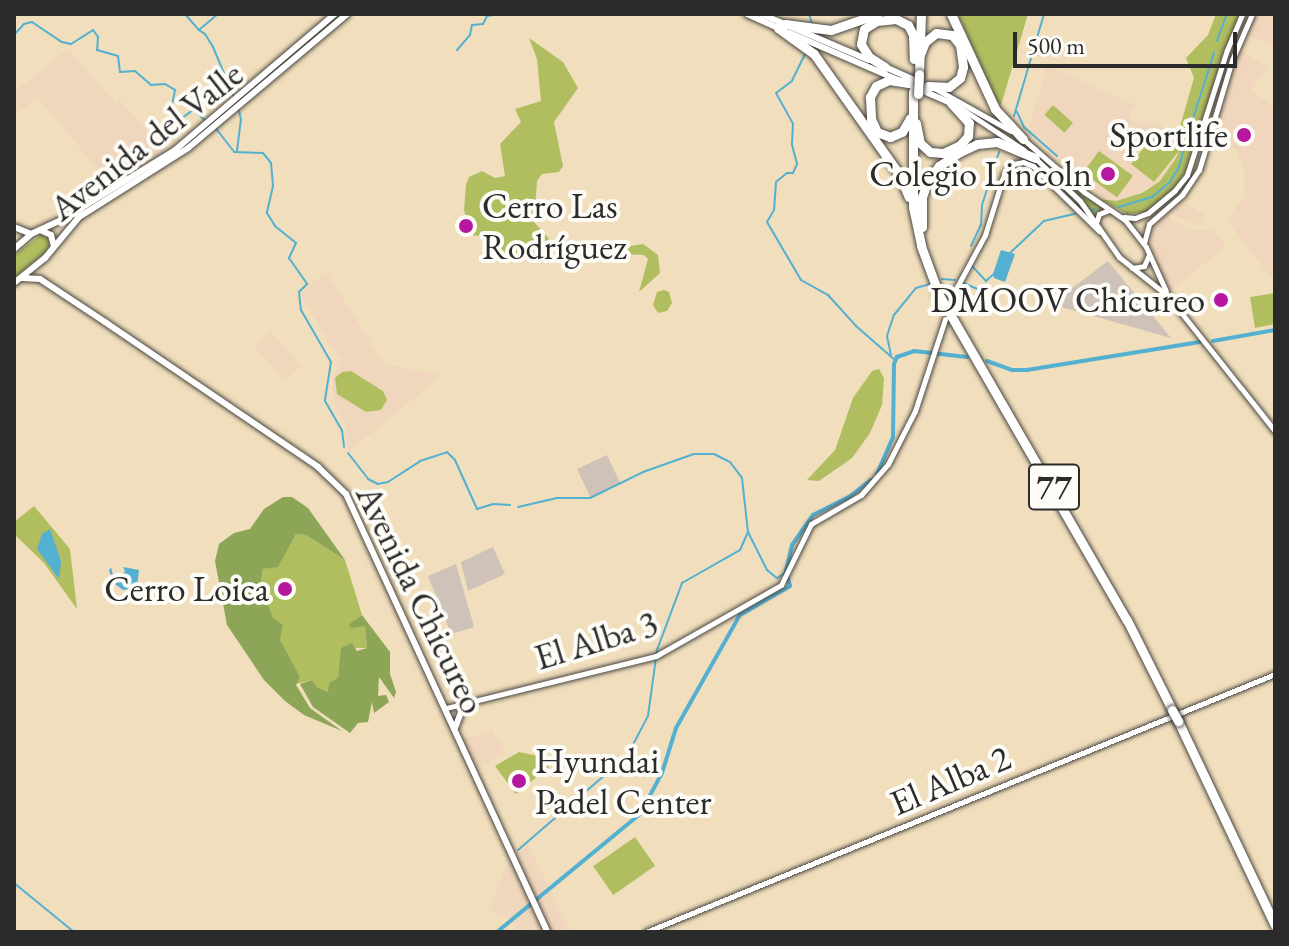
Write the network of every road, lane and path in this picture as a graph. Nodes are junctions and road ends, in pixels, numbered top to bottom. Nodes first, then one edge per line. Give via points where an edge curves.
1 (335, 14) edge
2 (347, 14) edge
3 (747, 14) edge
4 (761, 14) edge
5 (877, 14) edge
6 (919, 14) edge
7 (951, 14) edge
8 (1242, 14) edge
9 (1252, 14) edge
10 (782, 26) junction
11 (917, 58) junction
12 (885, 67) junction
13 (928, 86) junction
14 (913, 90) junction
15 (236, 102) junction
16 (951, 103) junction
17 (912, 111) junction
18 (916, 123) junction
19 (211, 124) junction
20 (1211, 131) junction
21 (1201, 136) junction
22 (1023, 139) junction
23 (1209, 139) junction
24 (1197, 147) junction
25 (1035, 158) junction
26 (1164, 200) junction
27 (1114, 210) junction
28 (1165, 210) junction
29 (915, 214) junction
30 (1120, 215) junction
31 (1096, 223) junction
32 (1089, 225) junction
33 (14, 227) edge
34 (922, 227) junction
35 (40, 230) junction
36 (1101, 232) junction
37 (31, 234) junction
38 (1144, 244) junction
39 (14, 249) edge
40 (52, 249) junction
41 (1149, 255) junction
42 (38, 266) junction
43 (1131, 267) junction
44 (23, 278) junction
45 (43, 281) junction
46 (14, 283) edge
47 (1168, 296) junction
48 (951, 298) dead end
49 (945, 319) dead end
50 (1275, 431) edge
51 (1275, 674) edge
52 (460, 707) junction
53 (446, 708) junction
54 (1174, 709) junction
55 (1180, 720) junction
56 (455, 728) junction
57 (1275, 914) edge
58 (1275, 925) edge
59 (547, 932) edge
60 (646, 932) edge

1 - 15 main road, Avenida del Valle
2 - 15 main road, Avenida del Valle
3 - 10 main road
4 - 10 main road
5 - 10 highway via 826,31
6 - 11 highway, 77
7 - 22 highway via 995,109
8 - 21 street
9 - 20 street
10 - 12 main road
10 - 14 main road
10 - 29 highway via 814,54 899,174
11 - 12 highway via 906,23 877,21 864,29 861,44
11 - 13 highway via 927,39 939,33 955,37 961,49 959,80 946,87
11 - 14 highway, 77, bridge
12 - 13 main road
13 - 22 street
14 - 16 main road
14 - 17 highway, 77
14 - 17 highway via 886,80 870,99 871,122 879,134 894,136 906,127
14 - 18 highway, 77
15 - 19 main road, Avenida del Valle
16 - 18 highway via 969,123 960,145 943,153 928,151
16 - 25 street
17 - 29 highway, 77
18 - 34 highway, 77 via 915,179
19 - 35 main road, Avenida del Valle via 151,166
19 - 40 main road, Avenida del Valle via 170,161 84,213
20 - 21 street
20 - 23 street
21 - 24 street
22 - 27 street via 1084,192
23 - 24 street
23 - 28 street via 1193,180
24 - 26 street via 1184,179
25 - 31 street
25 - 34 highway via 992,142 947,159 924,188
26 - 28 street
26 - 30 street via 1140,217
27 - 30 street
27 - 31 street via 1101,212
28 - 38 street via 1148,225
29 - 54 highway, 77 via 946,311
30 - 38 street
31 - 32 street
31 - 36 street
32 - 36 street
32 - 48 street via 1033,166 1013,164 1004,174 982,241
33 - 37 main road
34 - 54 highway, 77 via 954,317 1115,591
35 - 37 main road, Avenida del Valle
35 - 40 main road via 51,235
36 - 43 street
37 - 39 main road, Avenida del Valle
38 - 41 street
40 - 42 main road, Avenida del Valle
41 - 43 street via 1144,266
41 - 47 street
42 - 44 main road, Avenida del Valle
42 - 45 main road
43 - 47 street
44 - 45 main road, Avenida Chicureo
44 - 46 main road, Avenida del Valle
45 - 53 main road, Avenida Chicureo via 313,463 340,487 355,509
47 - 50 street
49 - 52 street, El Alba 3 via 908,429 883,472 858,497 811,524 786,580 658,655
51 - 60 street, El Alba 2
52 - 53 street, El Alba 3
52 - 56 main road
53 - 56 main road, Avenida Chicureo
54 - 55 highway, 77, bridge
55 - 57 highway, 77
55 - 58 highway, 77
56 - 59 main road, Avenida Chicureo

